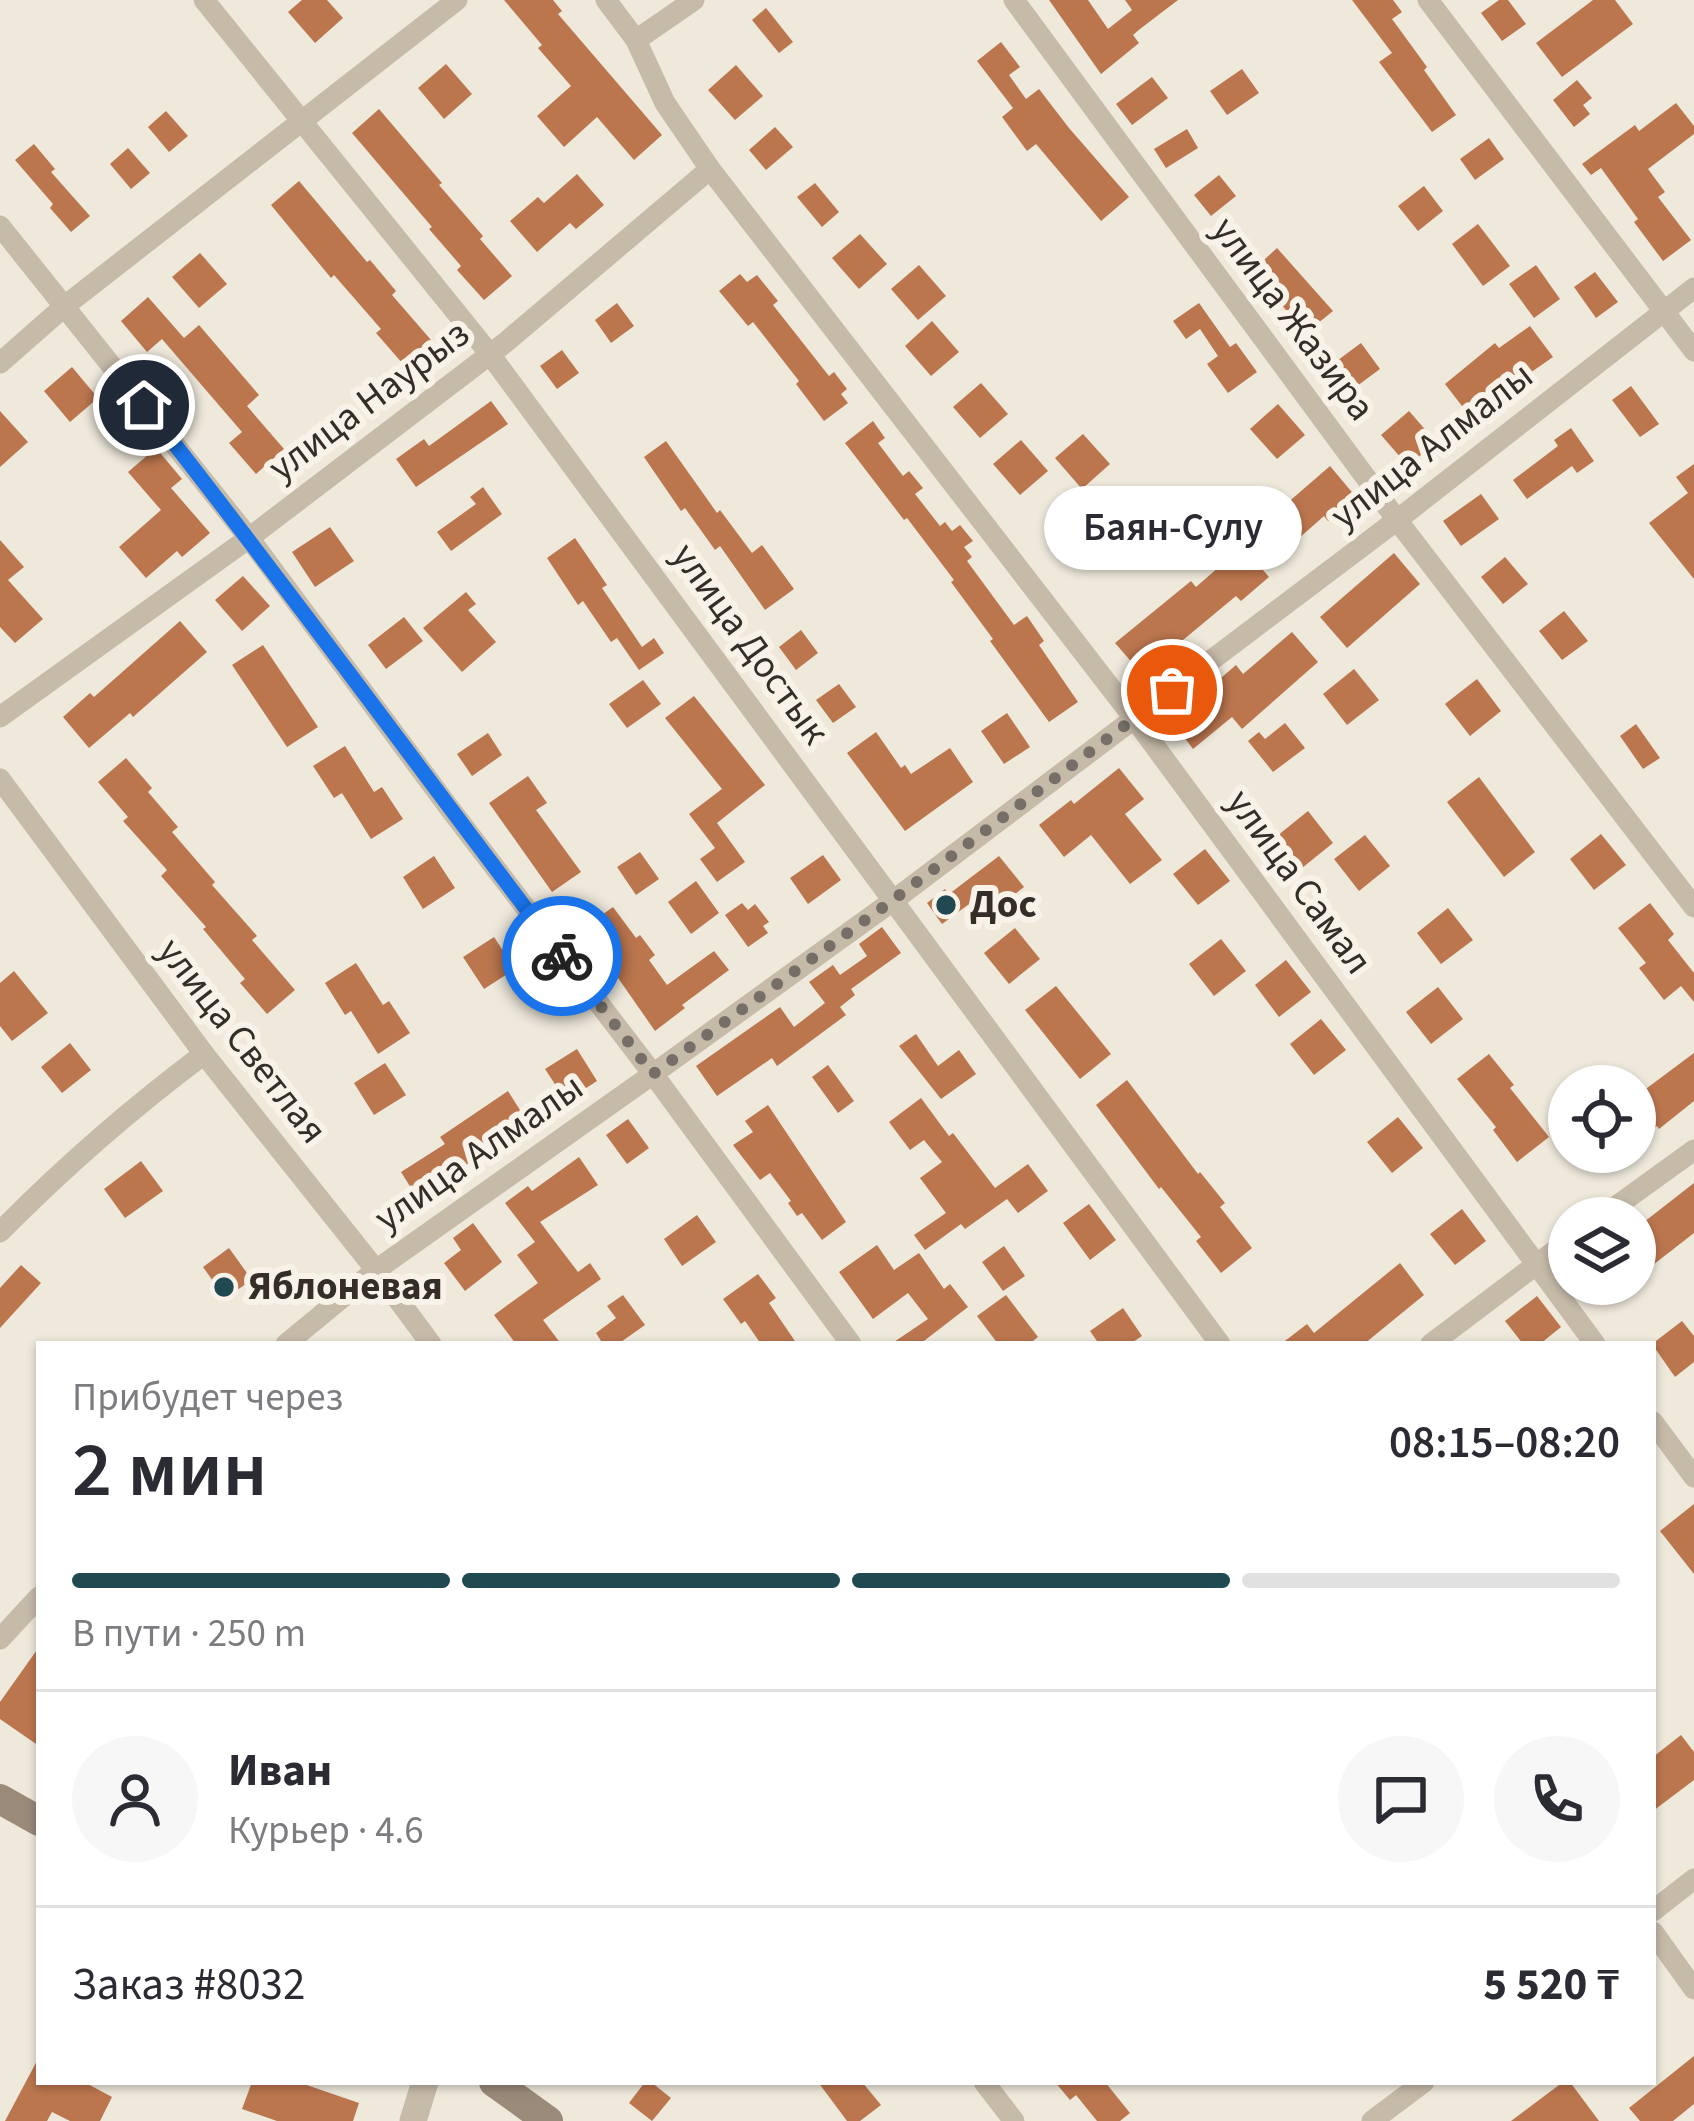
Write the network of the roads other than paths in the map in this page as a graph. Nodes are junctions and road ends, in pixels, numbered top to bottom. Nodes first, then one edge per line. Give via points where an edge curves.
1 (204, 0) edge
2 (457, 0) edge
3 (607, 0) edge
4 (694, 0) edge
5 (1014, 0) edge
6 (1428, 0) edge
7 (636, 40) junction
8 (303, 122) junction
9 (710, 169) junction
10 (0, 226) edge
11 (1694, 288) edge
12 (66, 305) junction
13 (1665, 310) junction
14 (1694, 351) edge
15 (489, 353) junction
16 (0, 363) edge
17 (1397, 520) junction
18 (249, 538) junction
19 (0, 717) edge
20 (1134, 718) junction
21 (0, 779) edge
22 (893, 900) junction
23 (1694, 907) edge
24 (204, 1054) junction
25 (653, 1074) junction
26 (1694, 1150) edge
27 (1629, 1197) edge
28 (0, 1232) edge
29 (1548, 1255) edge
30 (1536, 1264) junction
31 (376, 1270) junction
32 (290, 1341) edge
33 (428, 1341) edge
34 (849, 1341) edge
35 (1218, 1341) edge
36 (1435, 1341) edge
37 (1593, 1341) edge
38 (1656, 1426) edge
39 (1694, 1478) edge
40 (36, 1601) edge
41 (0, 1640) edge
42 (0, 1799) edge
43 (36, 1819) edge
44 (1694, 1879) edge
45 (1656, 1909) edge
46 (1656, 1936) edge
47 (1694, 1989) edge
48 (424, 2085) edge
49 (498, 2085) edge
50 (986, 2085) edge
51 (1420, 2085) edge
52 (413, 2121) edge
53 (548, 2121) edge
54 (1014, 2121) edge
55 (1372, 2121) edge

1 - 8 street, улица Достык
2 - 8 street
3 - 7 street, улица Самал
4 - 7 street
5 - 17 street, улица Жазира
6 - 13 street
7 - 9 street, улица Самал via 665,103
8 - 12 street
8 - 15 street, улица Достык
9 - 15 street, улица Наурыз
9 - 20 street, улица Самал
10 - 12 street
11 - 13 street, улица Алмалы
12 - 16 street
12 - 18 street
13 - 14 street
13 - 17 street, улица Алмалы
15 - 18 street, улица Наурыз
15 - 22 street, улица Достык
17 - 20 street, улица Алмалы
17 - 23 street, улица Жазира
18 - 19 street, улица Наурыз
18 - 25 street
20 - 22 street, улица Алмалы
20 - 30 street, улица Самал
21 - 24 street, улица Светлая
22 - 25 street, улица Алмалы
22 - 35 street, улица Достык
24 - 28 street
24 - 31 street, улица Светлая
25 - 31 street, улица Алмалы
25 - 34 street
26 - 27 street
29 - 30 street
30 - 36 street
30 - 37 street, улица Самал
31 - 32 street, улица Алмалы
31 - 33 street, улица Светлая
38 - 39 street
40 - 41 street
42 - 43 main road
44 - 45 street
46 - 47 street
48 - 52 street
49 - 53 main road
50 - 54 street
51 - 55 street

